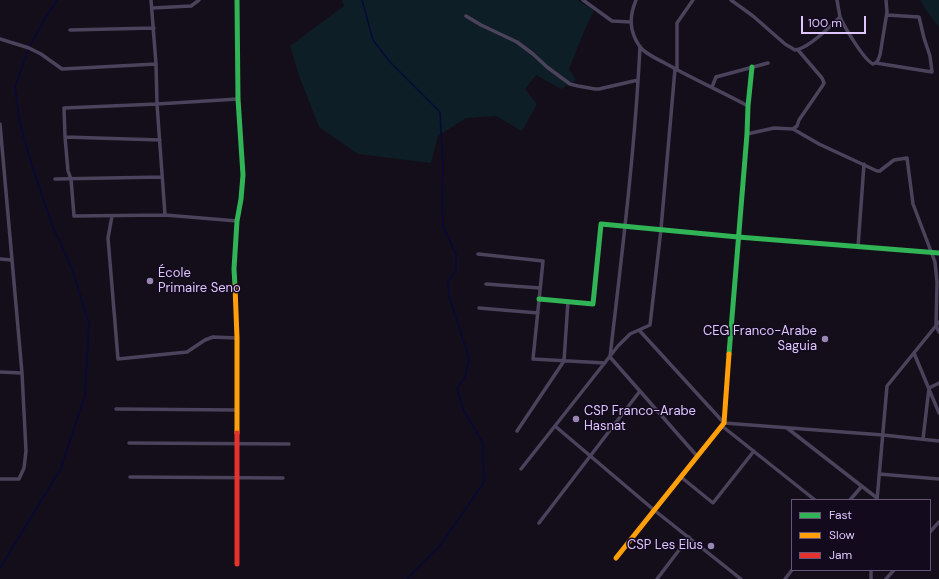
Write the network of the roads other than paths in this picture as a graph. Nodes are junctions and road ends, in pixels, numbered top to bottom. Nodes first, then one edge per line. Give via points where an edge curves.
1 (151, 0) edge
2 (199, 0) edge
3 (237, 0) edge
4 (583, 0) edge
5 (636, 0) edge
6 (693, 0) edge
7 (730, 0) edge
8 (837, 0) edge
9 (886, 0) edge
10 (152, 8) junction
11 (887, 15) junction
12 (466, 16) dead end
13 (840, 18) junction
14 (631, 22) junction
15 (154, 28) junction
16 (70, 30) dead end
17 (0, 39) edge
18 (640, 46) junction
19 (798, 50) junction
20 (768, 63) dead end
21 (876, 63) junction
22 (156, 64) junction
23 (752, 67) junction
24 (676, 70) junction
25 (638, 80) junction
26 (712, 87) junction
27 (238, 99) junction
28 (157, 104) junction
29 (748, 106) junction
30 (0, 124) edge
31 (0, 130) edge
32 (793, 130) junction
33 (747, 134) junction
34 (65, 137) junction
35 (160, 140) junction
36 (864, 164) junction
37 (162, 177) junction
38 (55, 179) dead end
39 (71, 179) junction
40 (165, 215) junction
41 (112, 216) junction
42 (237, 221) junction
43 (626, 226) junction
44 (661, 229) junction
45 (738, 237) junction
46 (858, 247) junction
47 (932, 253) junction
48 (939, 253) edge
49 (478, 254) dead end
50 (0, 260) edge
51 (12, 260) junction
52 (486, 284) dead end
53 (540, 288) junction
54 (539, 298) junction
55 (568, 301) junction
56 (479, 308) dead end
57 (538, 314) junction
58 (939, 322) edge
59 (936, 326) junction
60 (639, 330) junction
61 (939, 332) edge
62 (237, 338) junction
63 (914, 353) junction
64 (610, 356) junction
65 (564, 361) junction
66 (605, 363) junction
67 (0, 372) edge
68 (22, 373) junction
69 (939, 383) edge
70 (929, 388) junction
71 (640, 391) junction
72 (116, 409) dead end
73 (237, 410) junction
74 (939, 412) edge
75 (723, 424) junction
76 (555, 426) junction
77 (787, 428) junction
78 (517, 431) dead end
79 (882, 435) junction
80 (923, 439) junction
81 (939, 441) edge
82 (129, 443) dead end
83 (237, 443) junction
84 (289, 444) dead end
85 (754, 451) junction
86 (591, 456) junction
87 (697, 456) junction
88 (521, 469) dead end
89 (879, 474) junction
90 (939, 475) edge
91 (130, 477) dead end
92 (681, 477) junction
93 (237, 478) junction
94 (283, 478) dead end
95 (0, 479) edge
96 (939, 479) edge
97 (862, 486) junction
98 (814, 499) edge
99 (851, 499) edge
100 (877, 499) edge
101 (654, 510) junction
102 (939, 522) edge
103 (539, 523) dead end
104 (931, 531) edge
105 (689, 537) junction
106 (616, 558) dead end
107 (237, 564) dead end
108 (791, 571) edge
109 (893, 571) edge
110 (657, 579) edge
111 (741, 579) edge
112 (785, 579) edge
113 (886, 579) edge

1 - 10 street
2 - 10 street via 191,6
3 - 27 street
4 - 14 street via 612,21
5 - 14 street
6 - 24 street via 677,23
7 - 19 street via 785,44
8 - 13 street
9 - 11 street
10 - 15 street
11 - 21 street via 880,55
11 - 21 street via 919,17 932,72
12 - 25 street via 522,45 570,84 599,89
13 - 19 street via 815,40
13 - 21 street via 866,58 871,63
14 - 18 street
15 - 16 street
15 - 22 street
17 - 22 street via 29,48 62,69
18 - 24 street
18 - 25 street
19 - 32 street via 824,83
20 - 23 street
22 - 28 street
23 - 26 street via 716,77
23 - 29 street
24 - 26 street
24 - 44 street
25 - 43 street
26 - 29 street
27 - 28 street
27 - 42 street via 243,175
28 - 34 street via 64,108
28 - 35 street
29 - 33 street
30 - 31 street
31 - 51 street
32 - 33 street via 774,128
32 - 36 street
33 - 45 street
34 - 35 street
34 - 39 street
35 - 37 street
36 - 46 street
36 - 47 street via 880,171 894,160 907,158 913,204
37 - 39 street
37 - 40 street
38 - 39 street
39 - 41 street via 74,216
40 - 41 street
40 - 42 street
41 - 62 street via 108,238 118,359 187,352 213,337
42 - 62 street via 234,269
43 - 44 street
43 - 55 street via 601,224 593,304
43 - 64 street
44 - 45 street
44 - 60 street via 650,325
45 - 46 street
45 - 75 street
46 - 47 street
47 - 48 street
47 - 59 street via 937,282
49 - 53 street via 543,261
50 - 51 street
51 - 68 street
52 - 53 street
53 - 54 street
54 - 55 street
54 - 57 street
55 - 65 street
56 - 57 street
57 - 65 street via 533,359
58 - 59 street
59 - 61 street
59 - 63 street
60 - 64 street via 630,334
60 - 75 street
62 - 73 street
63 - 70 street
63 - 79 street via 886,386
64 - 66 street
64 - 71 street
65 - 66 street
65 - 78 street
66 - 76 street
67 - 68 street
68 - 95 street via 26,451 24,468 19,479
69 - 70 street
70 - 74 street
70 - 80 street
71 - 86 street
71 - 87 street
72 - 73 street
73 - 83 street
75 - 77 street
75 - 85 street
75 - 87 street
76 - 86 street
76 - 88 street
77 - 79 street
77 - 97 street
79 - 80 street
79 - 89 street
80 - 81 street
82 - 83 street
83 - 84 street
83 - 93 street
85 - 92 street via 713,503
85 - 98 street
86 - 101 street
86 - 103 street
87 - 92 street
89 - 96 street
89 - 100 street
90 - 96 street
91 - 93 street
92 - 101 street
93 - 94 street
93 - 107 street
97 - 99 street
97 - 100 street
101 - 105 street
101 - 106 street
102 - 104 street
105 - 110 street
105 - 111 street
108 - 112 street
109 - 113 street

